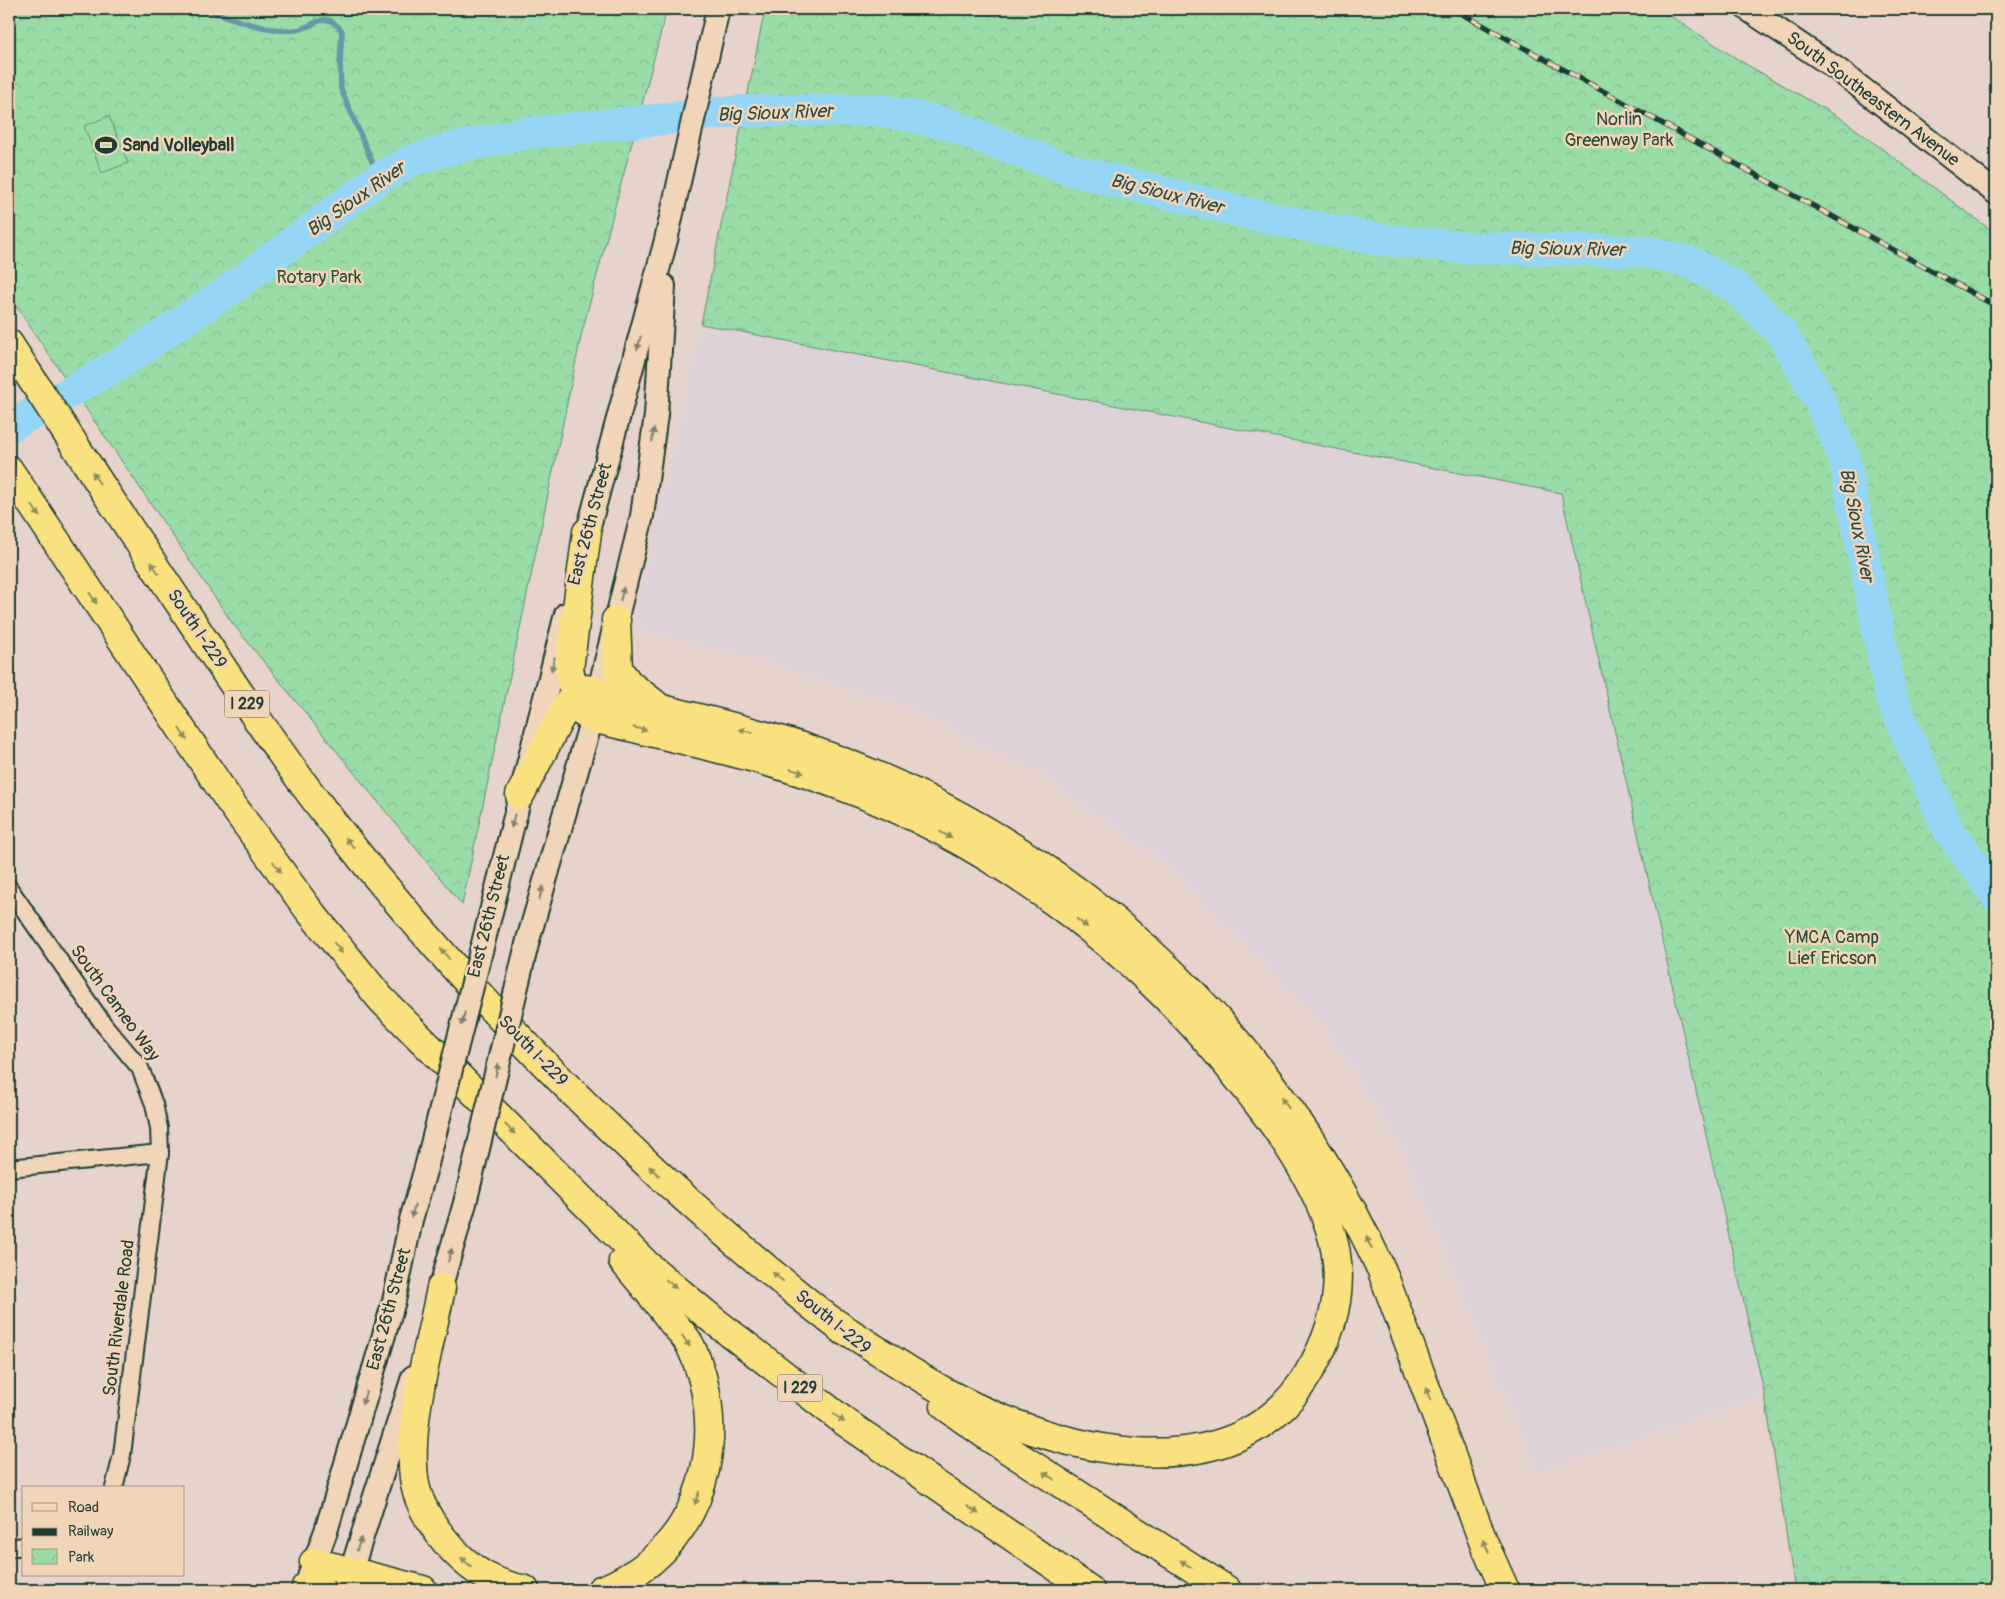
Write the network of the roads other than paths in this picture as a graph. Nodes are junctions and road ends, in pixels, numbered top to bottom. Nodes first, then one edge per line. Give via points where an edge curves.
1 (718, 9) edge
2 (1747, 9) edge
3 (1996, 193) edge
4 (666, 240) junction
5 (9, 344) edge
6 (9, 470) edge
7 (587, 532) junction
8 (616, 620) junction
9 (588, 702) junction
10 (673, 711) junction
11 (520, 795) junction
12 (9, 888) edge
13 (535, 1153) junction
14 (160, 1154) junction
15 (9, 1168) edge
16 (441, 1288) junction
17 (829, 1319) junction
18 (114, 1486) edge
19 (22, 1546) edge
20 (9, 1548) edge
21 (347, 1581) edge
22 (312, 1582) edge
23 (423, 1590) edge
24 (525, 1590) edge
25 (601, 1590) edge
26 (1090, 1590) edge
27 (1227, 1590) edge
28 (1506, 1590) edge

1 - 4 main road, East 26th Street
2 - 3 main road, South Southeastern Avenue via 1837,69
4 -> 7 main road, East 26th Street
8 -> 4 main road, East 26th Street via 642,516 656,416
17 -> 5 highway, South I-229 / I 229 via 687,1201 599,1120 499,1015 381,881 280,752
6 -> 13 highway, I 229 via 228,799 343,954 381,999
7 - 9 highway via 569,669
7 -> 11 main road, East 26th Street
8 - 9 main road, East 26th Street
8 - 10 highway via 618,669 644,696
9 - 10 highway
9 - 11 highway
16 -> 9 main road, East 26th Street, bridge via 465,1203
9 -> 17 highway via 847,788 939,831 990,860 1083,924 1162,993 1242,1082 1304,1172 1318,1199 1330,1228 1339,1276 1338,1296 1325,1344 1299,1389 1259,1426 1237,1438 1182,1453 1112,1449 1015,1423 949,1394
28 -> 10 highway via 1483,1541 1404,1328 1363,1230 1312,1141 1244,1049 1206,1005 1081,893 938,803 805,748
11 -> 22 main road, East 26th Street, bridge via 411,1220 394,1301
12 - 14 street, South Cameo Way via 104,1025 140,1068 154,1104
13 -> 25 highway via 654,1297 690,1346 700,1370 709,1416 710,1440 704,1474 684,1526 649,1563
13 -> 26 highway, I 229 via 648,1265 721,1326 845,1422
14 - 15 street
14 - 18 street, South Riverdale Road via 122,1454
21 -> 16 main road, East 26th Street
24 -> 16 highway via 500,1585 482,1576 459,1556 443,1540 420,1501 415,1485 413,1428
27 -> 17 highway, South I-229 / I 229 via 993,1440
19 - 20 street
21 - 22 highway
21 - 23 highway

